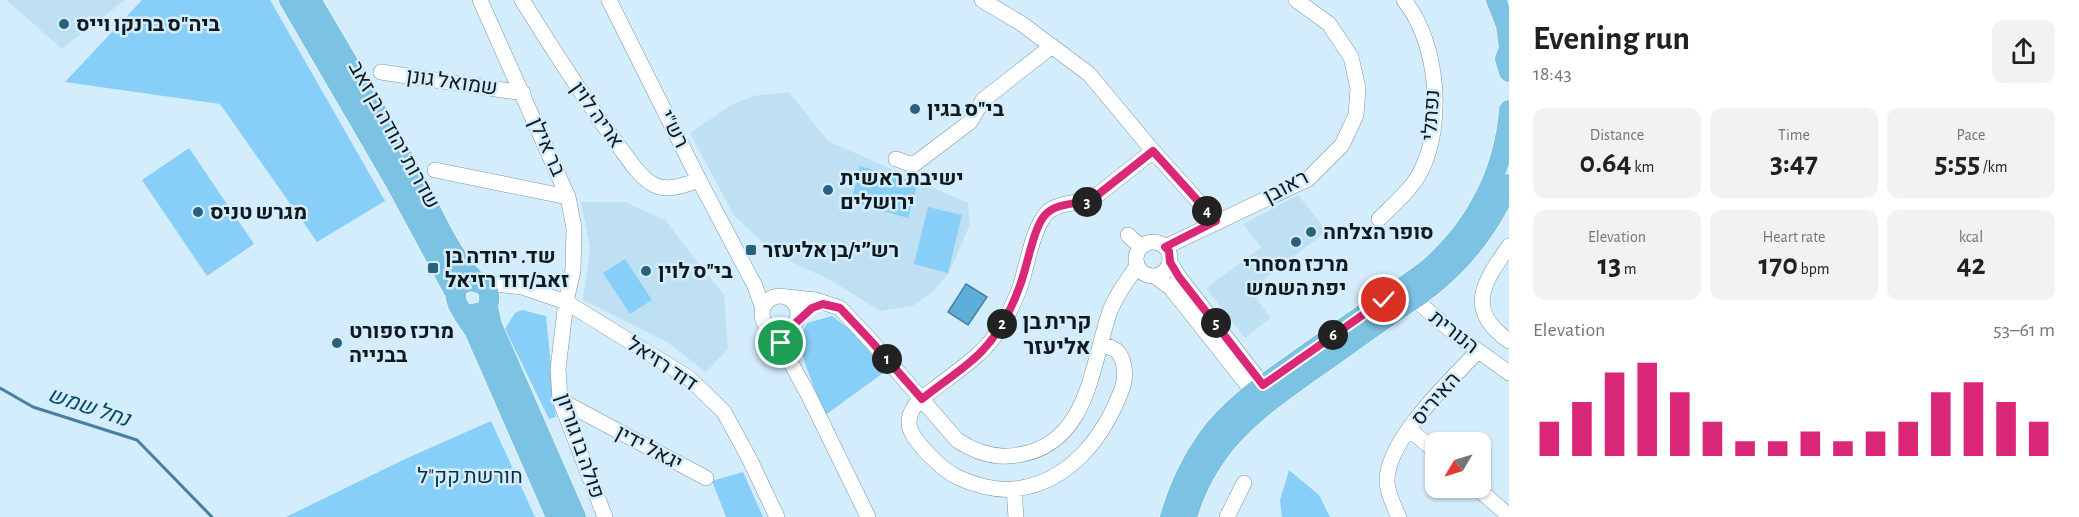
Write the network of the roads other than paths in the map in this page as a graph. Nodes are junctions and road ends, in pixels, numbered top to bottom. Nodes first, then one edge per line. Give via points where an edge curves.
1 (289, 0) edge
2 (311, 0) edge
3 (480, 0) edge
4 (522, 0) edge
5 (609, 0) edge
6 (982, 0) edge
7 (1296, 0) edge
8 (1404, 0) edge
9 (1496, 0) edge
10 (1052, 46) junction
11 (1509, 49) edge
12 (381, 72) dead end
13 (1509, 72) edge
14 (523, 93) junction
15 (1509, 110) edge
16 (1153, 151) junction
17 (896, 159) dead end
18 (435, 170) dead end
19 (699, 180) junction
20 (1509, 184) edge
21 (568, 197) junction
22 (1379, 219) dead end
23 (1216, 221) junction
24 (1128, 236) dead end
25 (1509, 246) edge
26 (1141, 247) junction
27 (1165, 247) junction
28 (741, 256) junction
29 (1170, 262) junction
30 (1137, 266) junction
31 (1156, 276) junction
32 (478, 282) junction
33 (522, 287) junction
34 (1408, 294) junction
35 (783, 297) junction
36 (566, 302) junction
37 (458, 303) junction
38 (488, 305) junction
39 (840, 308) junction
40 (763, 309) junction
41 (794, 324) junction
42 (773, 330) junction
43 (1509, 341) edge
44 (1101, 344) junction
45 (1478, 351) junction
46 (1509, 373) edge
47 (1261, 393) junction
48 (809, 396) junction
49 (922, 399) junction
50 (560, 400) junction
51 (1409, 429) junction
52 (1425, 443) edge
53 (706, 478) dead end
54 (1244, 483) dead end
55 (1014, 489) junction
56 (1488, 498) edge
57 (604, 512) edge
58 (1509, 516) edge
59 (556, 517) edge
60 (576, 517) edge
61 (620, 517) edge
62 (777, 517) edge
63 (868, 517) edge
64 (1016, 517) edge
65 (1170, 517) edge
66 (1187, 517) edge
67 (1227, 517) edge
68 (1399, 517) edge

1 - 37 main road, שדרות יהודה בן זאב via 395,183
2 - 32 main road, שדרות יהודה בן זאב via 441,229 468,273
3 - 14 street, בר אילן
4 - 19 street, אריה לוין via 575,84 634,166 651,183 666,188
5 - 19 street, רש"י
6 - 10 street
7 - 23 street, ראובן via 1329,24 1352,57 1358,88 1356,115 1342,145 1308,179
8 - 22 street, נפתלי via 1427,43 1433,73 1432,142 1420,172
9 - 11 main road via 1506,25
10 - 16 street via 1089,74
10 - 17 street via 983,100 970,122 913,165
11 - 13 main road via 1505,59
12 - 14 street, שמואל גונן
14 - 21 street, בר אילן
15 - 34 main road via 1497,171 1475,214
16 - 23 street
16 - 49 street via 1095,197 1052,208 1043,217 1019,288 1000,328 982,351
18 - 21 street
19 - 28 street, רש"י
20 - 34 main road via 1473,245 1439,280
21 - 36 street, בר אילן via 574,228 573,270
23 - 27 street, ראובן
24 - 26 street
25 - 43 street via 1488,276 1483,291 1488,321
26 - 27 street via 1156,242
26 - 30 street via 1136,256
27 - 29 street
28 - 35 street, רש"י via 766,285
28 - 40 street, רש"י
29 - 31 street via 1166,272
29 - 47 street
30 - 31 street via 1144,274
30 - 44 street via 1110,311
31 - 47 street via 1171,288
32 - 33 street, דוד רזיאל
32 - 37 main road via 466,282 458,290
32 - 38 main road via 487,289
33 - 36 street, דוד רזיאל
33 - 38 street via 503,291
34 - 45 street, הנורית
34 - 47 main road
35 - 39 street via 816,300
35 - 40 street via 769,300
35 - 41 street via 796,305
36 - 50 street, פולה בו גוריון via 558,369
36 - 62 street, דוד רזיאל via 689,378 724,412
37 - 38 main road via 470,315 484,311
37 - 59 main road, שדרות יהודה בן זאב via 474,330
38 - 60 main road via 489,316
39 - 41 street via 823,304
39 - 49 street
40 - 42 street via 765,323
41 - 42 street via 783,331
41 - 48 street via 794,347
42 - 48 street
44 - 49 street via 1086,394 1070,426 1046,447 1029,454 998,456 975,451 947,431
44 - 55 street via 1117,350 1125,380 1101,434 1082,457 1060,472 1039,483
45 - 46 street, הנורית
45 - 51 street, האיריס
47 - 65 main road via 1226,417 1207,438 1181,483
47 - 66 main road via 1220,448 1196,490
48 - 63 street
49 - 55 street via 912,410 909,424 927,453 955,476 978,485
50 - 53 street, יגאל ידין
50 - 57 street, פולה בו גוריון
51 - 52 street
51 - 68 street, האיריס via 1392,457 1388,482
54 - 67 street
55 - 64 street
56 - 58 street
57 - 61 street

